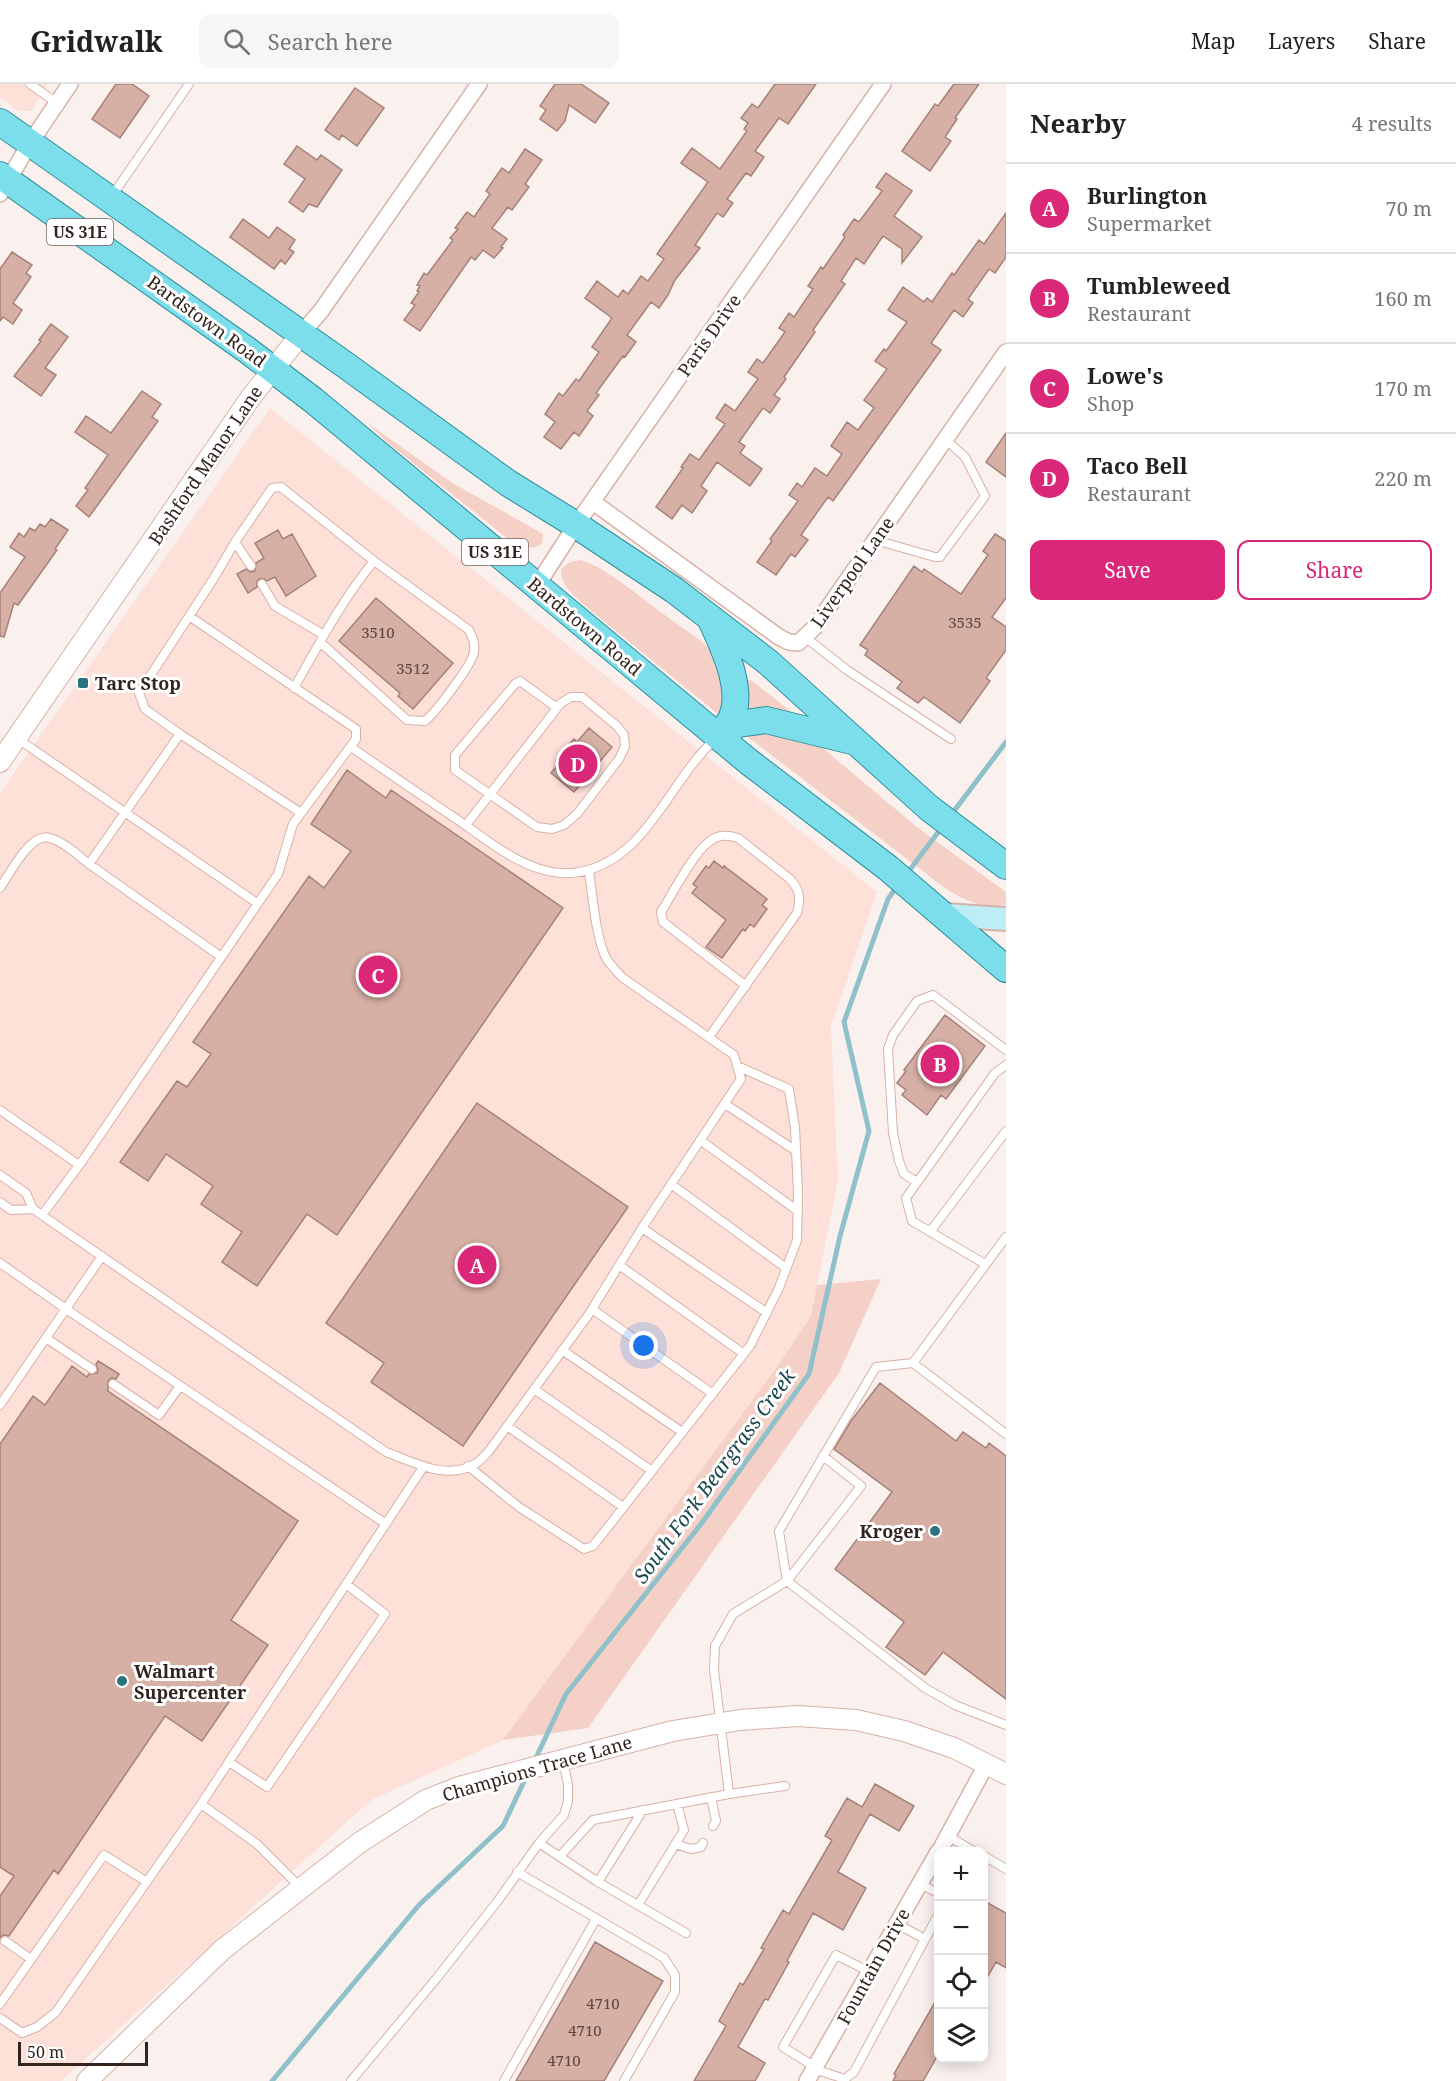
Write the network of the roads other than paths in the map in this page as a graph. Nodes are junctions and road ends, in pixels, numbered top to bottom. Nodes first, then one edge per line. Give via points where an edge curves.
1 (30, 84) edge
2 (70, 84) edge
3 (189, 84) edge
4 (479, 84) edge
5 (883, 84) edge
6 (57, 103) junction
7 (0, 122) edge
8 (30, 143) junction
9 (3, 183) edge
10 (110, 199) junction
11 (301, 334) junction
12 (1006, 352) edge
13 (272, 368) junction
14 (945, 439) junction
15 (593, 502) junction
16 (576, 525) junction
17 (875, 540) junction
18 (235, 542) junction
19 (374, 561) junction
20 (251, 566) dead end
21 (262, 584) dead end
22 (537, 587) junction
23 (189, 616) junction
24 (710, 618) junction
25 (805, 638) junction
26 (322, 639) junction
27 (294, 687) junction
28 (557, 708) junction
29 (180, 734) junction
30 (718, 736) junction
31 (17, 738) junction
32 (951, 739) dead end
33 (856, 742) junction
34 (351, 747) junction
35 (0, 762) edge
36 (489, 795) junction
37 (125, 813) junction
38 (301, 813) junction
39 (466, 825) junction
40 (89, 864) junction
41 (1006, 866) edge
42 (589, 872) junction
43 (0, 888) edge
44 (257, 903) junction
45 (937, 909) junction
46 (1006, 919) edge
47 (220, 956) junction
48 (1006, 969) edge
49 (746, 986) junction
50 (710, 1038) junction
51 (1006, 1050) edge
52 (1006, 1065) edge
53 (737, 1066) junction
54 (725, 1104) junction
55 (0, 1110) edge
56 (1006, 1131) edge
57 (700, 1140) junction
58 (796, 1151) junction
59 (79, 1165) junction
60 (0, 1175) edge
61 (917, 1182) junction
62 (671, 1184) junction
63 (0, 1202) edge
64 (33, 1209) junction
65 (798, 1211) junction
66 (42, 1215) junction
67 (642, 1228) junction
68 (930, 1232) junction
69 (1006, 1237) edge
70 (102, 1256) junction
71 (0, 1263) edge
72 (985, 1264) junction
73 (619, 1265) junction
74 (786, 1268) junction
75 (592, 1309) junction
76 (66, 1310) junction
77 (767, 1313) junction
78 (46, 1338) junction
79 (562, 1350) junction
80 (744, 1354) junction
81 (913, 1364) junction
82 (92, 1369) dead end
83 (113, 1384) dead end
84 (180, 1386) junction
85 (534, 1389) junction
86 (713, 1394) junction
87 (0, 1405) edge
88 (507, 1426) junction
89 (682, 1432) junction
90 (1006, 1434) edge
91 (823, 1456) junction
92 (424, 1466) junction
93 (468, 1466) junction
94 (652, 1471) junction
95 (623, 1507) junction
96 (386, 1524) junction
97 (787, 1581) junction
98 (346, 1584) junction
99 (720, 1723) junction
100 (1006, 1725) edge
101 (562, 1759) junction
102 (229, 1762) junction
103 (986, 1765) junction
104 (1006, 1774) edge
105 (785, 1786) dead end
106 (729, 1794) junction
107 (711, 1797) junction
108 (201, 1804) junction
109 (677, 1804) junction
110 (643, 1810) junction
111 (713, 1826) dead end
112 (948, 1836) junction
113 (539, 1843) junction
114 (703, 1843) dead end
115 (675, 1844) junction
116 (942, 1847) edge
117 (968, 1847) edge
118 (560, 1856) junction
119 (988, 1858) edge
120 (934, 1860) edge
121 (1006, 1869) edge
122 (517, 1872) junction
123 (147, 1882) junction
124 (598, 1882) junction
125 (920, 1884) junction
126 (301, 1888) junction
127 (934, 1891) edge
128 (638, 1905) junction
129 (596, 1919) junction
130 (897, 1924) junction
131 (934, 1924) edge
132 (686, 1933) dead end
133 (925, 1939) junction
134 (5, 1941) dead end
135 (31, 1959) junction
136 (870, 1972) junction
137 (0, 2004) edge
138 (0, 2018) edge
139 (812, 2072) edge
140 (87, 2081) edge
141 (351, 2081) edge
142 (504, 2081) edge
143 (624, 2081) edge

1 - 6 lane
2 - 6 street
3 - 10 lane
4 - 11 street, Bashford Manor Lane
5 - 15 street, Paris Drive
6 - 8 street
7 - 8 main road, US 31E
8 - 9 street
8 - 10 main road, US 31E
9 - 13 main road, Bardstown Road / US 31E
10 - 11 main road, US 31E
11 - 13 street, Bashford Manor Lane
11 - 16 main road, US 31E via 508,483
12 - 14 street, Liverpool Lane
13 - 22 main road, Bardstown Road / US 31E
13 - 31 street, Bashford Manor Lane
14 - 17 street, Liverpool Lane
14 - 17 lane via 965,457 986,496 940,557
15 - 16 street, Paris Drive
15 - 25 street, Liverpool Lane via 779,637 798,643
16 - 22 street, Paris Drive
16 - 24 main road, US 31E
17 - 25 street, Liverpool Lane
18 - 19 lane via 272,488 280,487
18 - 20 lane
18 - 23 lane
19 - 26 lane via 356,581
19 - 26 lane via 469,630 475,643 474,656 434,713 425,721 406,720
21 - 26 lane via 275,606
22 - 30 main road, Bardstown Road / US 31E
23 - 27 lane
23 - 29 lane via 139,693 145,709
24 - 30 main road via 730,665 735,702 731,719
24 - 33 main road, US 31E via 769,663
25 - 32 lane
26 - 27 lane
27 - 34 lane via 356,729
28 - 36 lane
28 - 36 lane via 520,681 455,755 455,770
28 - 36 lane via 572,697 582,697 624,735 626,747 619,759 577,814 552,829 537,827
29 - 37 lane
29 - 38 lane
30 - 33 main road via 738,724 766,720
30 - 42 lane via 700,753 632,843
30 - 45 main road, Bardstown Road / US 31E
31 - 35 street, Bashford Manor Lane
31 - 37 lane
33 - 41 main road, US 31E via 929,808
34 - 38 lane
34 - 39 lane
36 - 39 lane
37 - 40 lane
37 - 44 lane
38 - 44 lane via 293,824 278,874
39 - 42 lane via 523,862 549,872
40 - 43 lane via 60,843 43,837 30,844
40 - 47 lane
42 - 50 lane via 598,929 612,966 623,978
44 - 47 lane
45 - 46 main road
45 - 48 main road, US 31E
47 - 59 lane
49 - 49 lane via 797,913 800,894 790,879 738,838 728,835 713,839 704,848 661,912 663,922
49 - 50 lane
50 - 53 lane via 734,1055
51 - 61 lane via 933,995 917,1001 893,1035 888,1049 893,1133 904,1174
52 - 61 lane via 995,1073
53 - 54 lane via 741,1079
53 - 58 lane via 789,1089
54 - 57 lane
54 - 58 lane
55 - 59 lane
56 - 68 lane
57 - 62 lane
57 - 65 lane
58 - 65 lane
59 - 66 lane
60 - 64 lane via 26,1193
61 - 68 lane via 906,1198 912,1221
62 - 67 lane
62 - 74 lane
63 - 64 lane via 11,1210
64 - 66 lane
65 - 74 lane via 797,1240
66 - 70 lane
67 - 73 lane
67 - 77 lane
68 - 72 lane
69 - 72 lane
70 - 76 lane
70 - 92 lane via 386,1452
71 - 76 lane
72 - 81 lane
73 - 75 lane
73 - 80 lane
74 - 77 lane
75 - 79 lane
75 - 86 lane
76 - 78 lane
76 - 84 lane
77 - 80 lane
78 - 82 lane
78 - 87 lane
79 - 85 lane
79 - 89 lane
80 - 86 lane
81 - 90 lane
81 - 91 lane via 876,1367
83 - 84 lane via 159,1415
84 - 96 lane
85 - 88 lane
85 - 94 lane
86 - 89 lane
88 - 93 lane via 489,1451
88 - 95 lane
89 - 94 lane
91 - 97 lane via 779,1531
91 - 97 lane via 861,1486
92 - 93 lane via 440,1472
92 - 96 lane
93 - 95 lane via 519,1507 584,1548 593,1546
94 - 95 lane
96 - 98 lane
97 - 99 lane via 733,1614 715,1646
97 - 100 lane via 925,1688 954,1705
98 - 102 lane
98 - 102 lane via 385,1614 267,1787
99 - 101 street, Champions Trace Lane
99 - 103 street, Champions Trace Lane via 798,1716 856,1720 954,1748
99 - 106 lane
101 - 113 lane via 568,1801 564,1815
101 - 126 street, Champions Trace Lane via 468,1784 426,1800 359,1843
102 - 108 lane
103 - 104 street, Champions Trace Lane
103 - 112 street, Fountain Drive
105 - 106 lane
106 - 107 lane
107 - 109 lane
107 - 111 lane via 716,1821
108 - 123 lane
108 - 126 lane via 257,1844
109 - 110 lane
109 - 115 lane via 684,1830
110 - 118 lane via 593,1820
110 - 124 lane
112 - 116 street, Fountain Drive
112 - 117 lane
113 - 118 lane
113 - 122 lane
114 - 115 lane via 692,1849
115 - 128 lane
118 - 124 lane
119 - 121 lane
120 - 125 street, Fountain Drive
122 - 129 lane
122 - 141 lane via 436,1979
123 - 135 lane via 104,1855
123 - 138 lane via 56,2012 22,2033
124 - 128 lane
125 - 127 lane
125 - 130 street, Fountain Drive
126 - 140 street, Champions Trace Lane via 222,1950
128 - 132 lane
129 - 142 lane
129 - 143 lane via 664,1958 675,1975 675,1992
130 - 133 lane
130 - 136 street, Fountain Drive
131 - 133 lane
133 - 139 lane via 854,2072 845,2079
134 - 135 lane
135 - 137 lane
136 - 139 street, Fountain Drive
136 - 139 lane via 836,1955 783,2047

